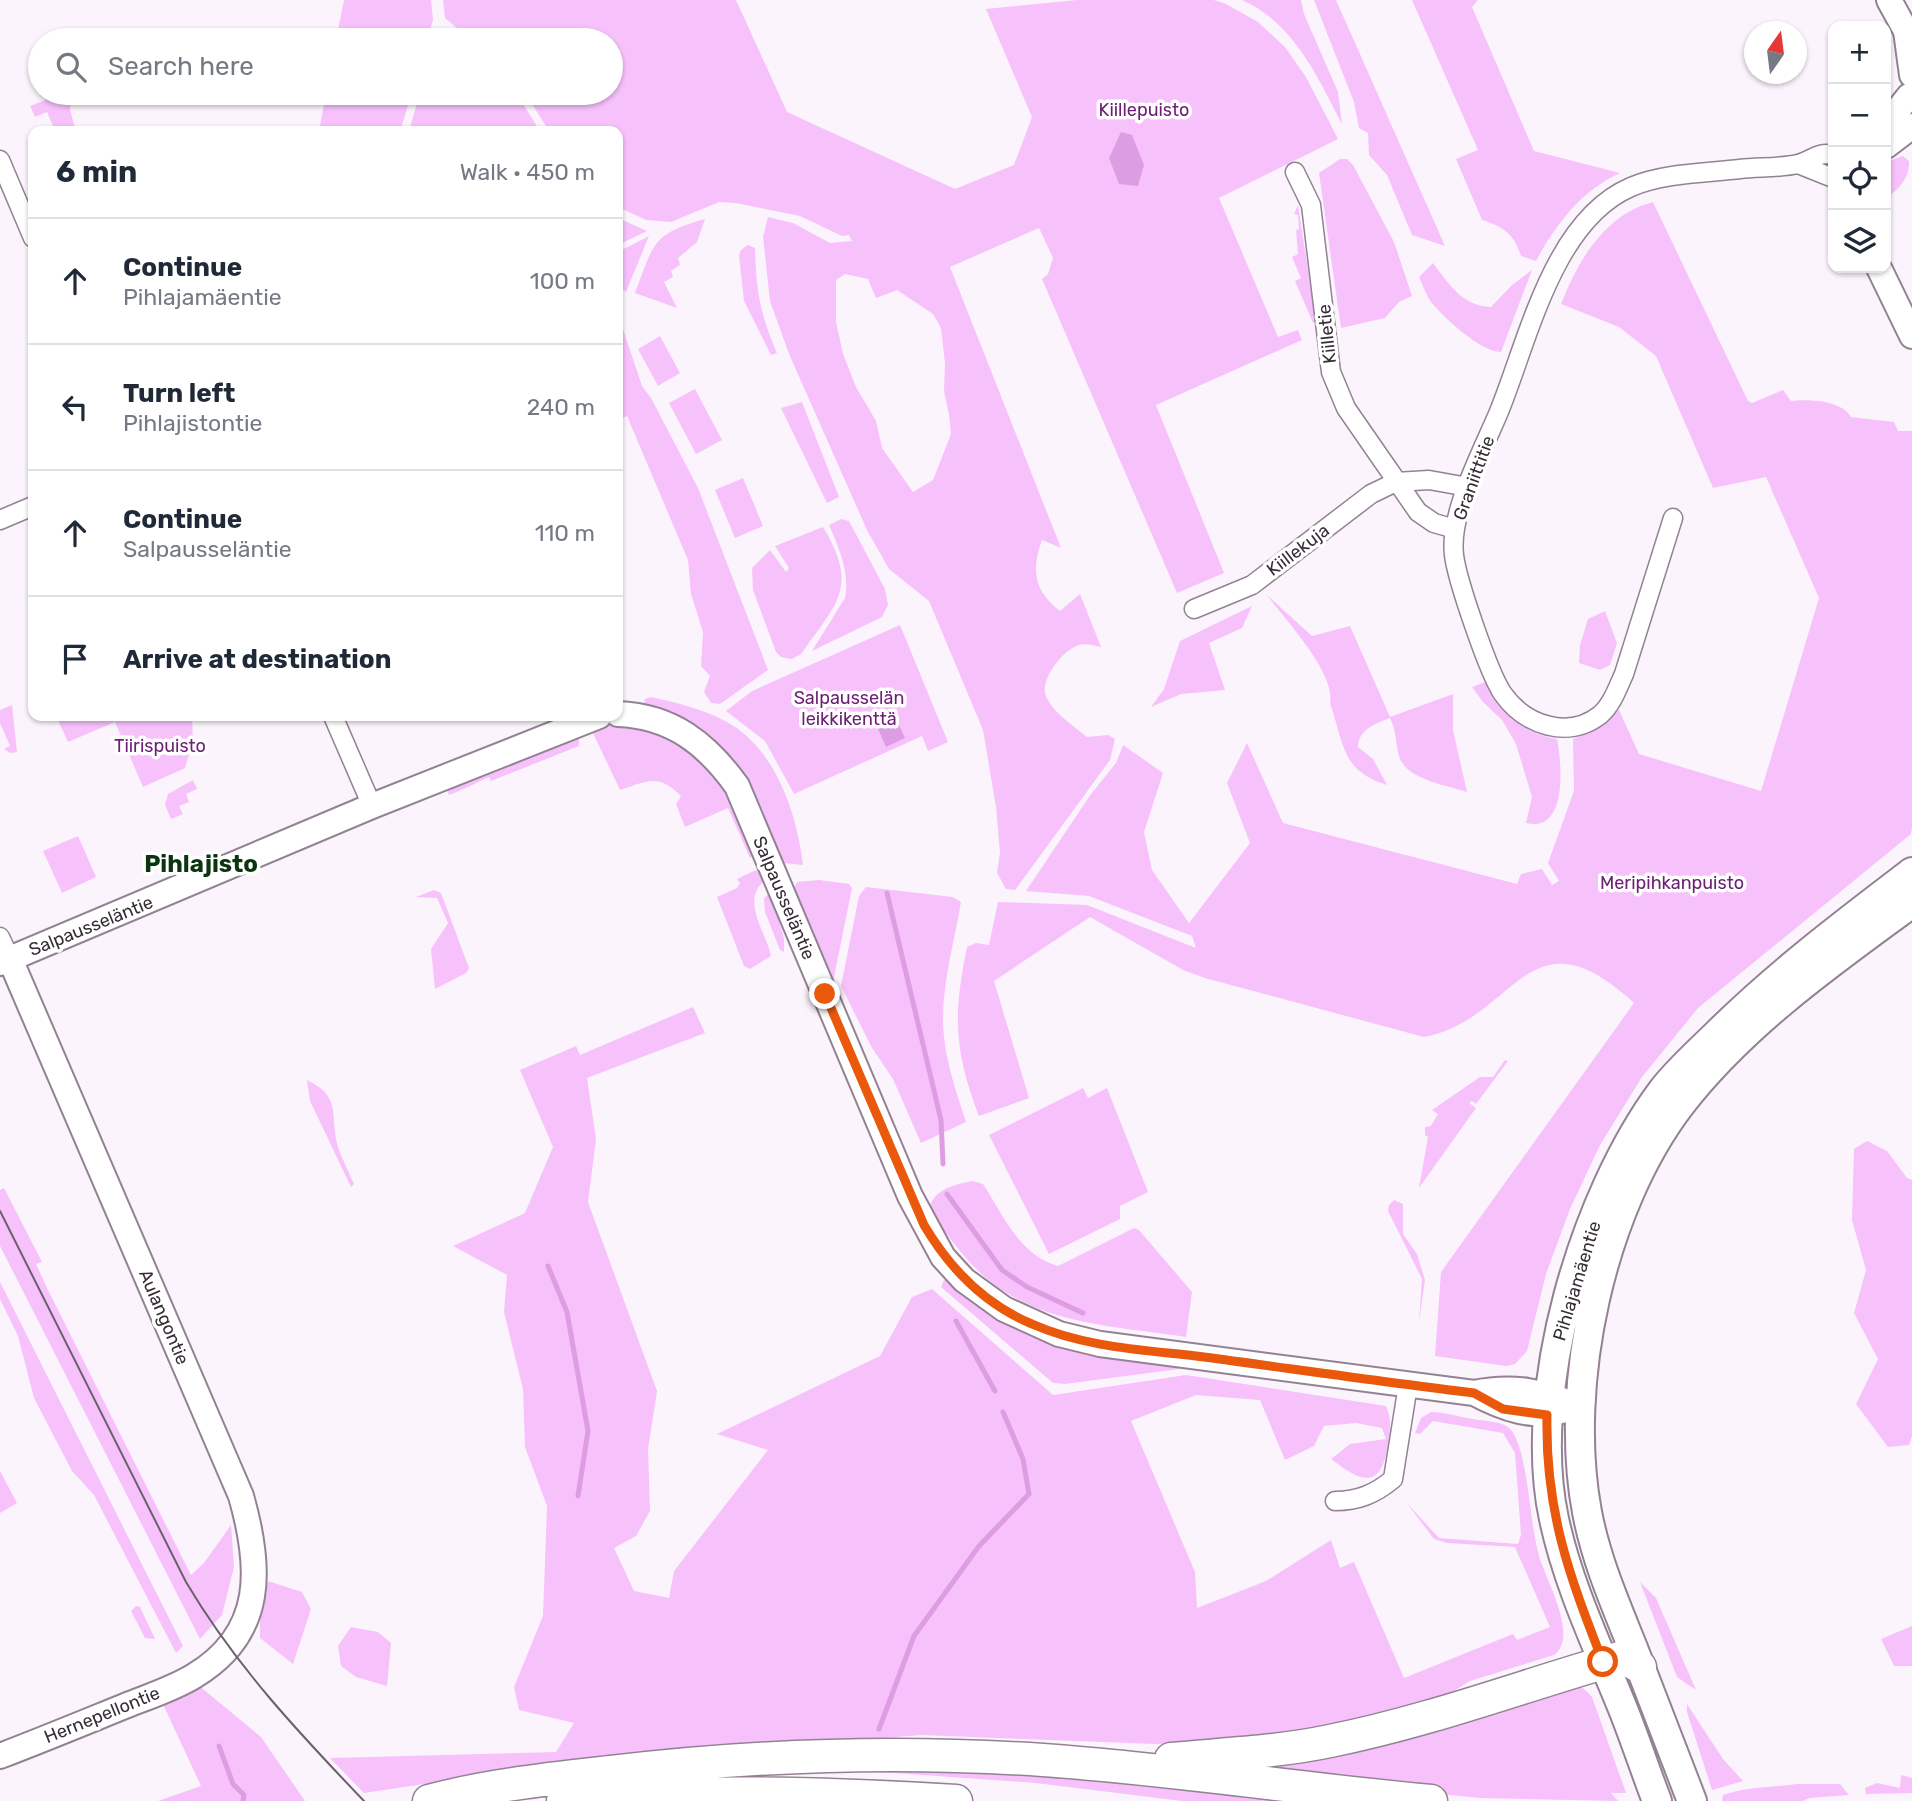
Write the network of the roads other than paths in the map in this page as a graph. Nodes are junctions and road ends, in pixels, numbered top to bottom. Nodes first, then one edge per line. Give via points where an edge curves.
1 (1889, 0) edge
2 (1909, 33) edge
3 (1911, 91) edge
4 (1891, 118) edge
5 (1912, 125) edge
6 (1891, 142) edge
7 (1828, 155) edge
8 (0, 160) edge
9 (1798, 164) junction
10 (1295, 172) dead end
11 (1828, 176) edge
12 (28, 226) edge
13 (1881, 273) edge
14 (1912, 336) edge
15 (1396, 482) junction
16 (1468, 487) junction
17 (28, 508) edge
18 (1673, 518) dead end
19 (0, 520) edge
20 (1455, 529) junction
21 (1194, 609) dead end
22 (623, 715) edge
23 (335, 721) edge
24 (586, 721) edge
25 (372, 806) junction
26 (1912, 872) edge
27 (1912, 903) edge
28 (3, 953) edge
29 (1408, 1385) junction
30 (1548, 1404) junction
31 (1580, 1407) junction
32 (1335, 1501) dead end
33 (1603, 1662) junction
34 (1640, 1667) junction
35 (202, 1671) joint
36 (0, 1756) edge
37 (1043, 1760) junction
38 (429, 1801) edge
39 (563, 1801) edge
40 (956, 1801) edge
41 (1431, 1801) edge
42 (1657, 1801) edge
43 (1692, 1801) edge

1 - 2 street
2 - 3 street
3 - 4 street
5 - 6 street
7 - 9 street, Graniittitie
8 - 12 street
9 - 11 street, Graniittitie
9 - 16 street, Graniittitie via 1663,179 1611,198 1570,240 1550,274
10 - 15 street, Kiilletie via 1311,205 1335,387
13 - 14 street
15 - 16 street via 1429,480
15 - 20 street, Kiilletie via 1418,512
15 - 21 street, Kiillekuja via 1371,494 1252,585
16 - 20 street, Graniittitie
17 - 19 street
18 - 20 street, Graniittitie via 1615,695 1601,714 1564,728 1522,715 1502,693 1460,585 1453,552
22 - 29 street, Salpausseläntie via 663,722 683,732 719,760 737,786 909,1196 943,1257 964,1280 1031,1324 1100,1344
23 - 25 street
24 - 25 street, Salpausseläntie
25 - 28 street, Salpausseläntie
26 - 30 main road, Pihlajamäentie via 1751,1000 1663,1090 1616,1172 1592,1228 1560,1329
27 - 31 main road, Pihlajamäentie via 1763,1019 1682,1103 1658,1138 1635,1181 1592,1311
28 - 35 street, Aulangontie via 230,1469 253,1541 256,1575 244,1622 222,1654
29 - 30 street, Salpausseläntie via 1474,1393 1503,1409
29 - 32 street via 1393,1479 1368,1495
30 - 31 street
30 - 33 main road, Pihlajamäentie via 1546,1458 1554,1518
31 - 34 main road, Pihlajamäentie via 1587,1511 1598,1559
33 - 34 highway via 1623,1657
33 - 37 highway via 1417,1720 1329,1742 1165,1759
33 - 42 main road, Pihlajamäentie
34 - 43 main road, Pihlajamäentie
35 - 36 street, Hernepellontie
37 - 38 highway via 923,1754 801,1755 668,1765 496,1786
37 - 41 highway
39 - 40 highway via 773,1792

